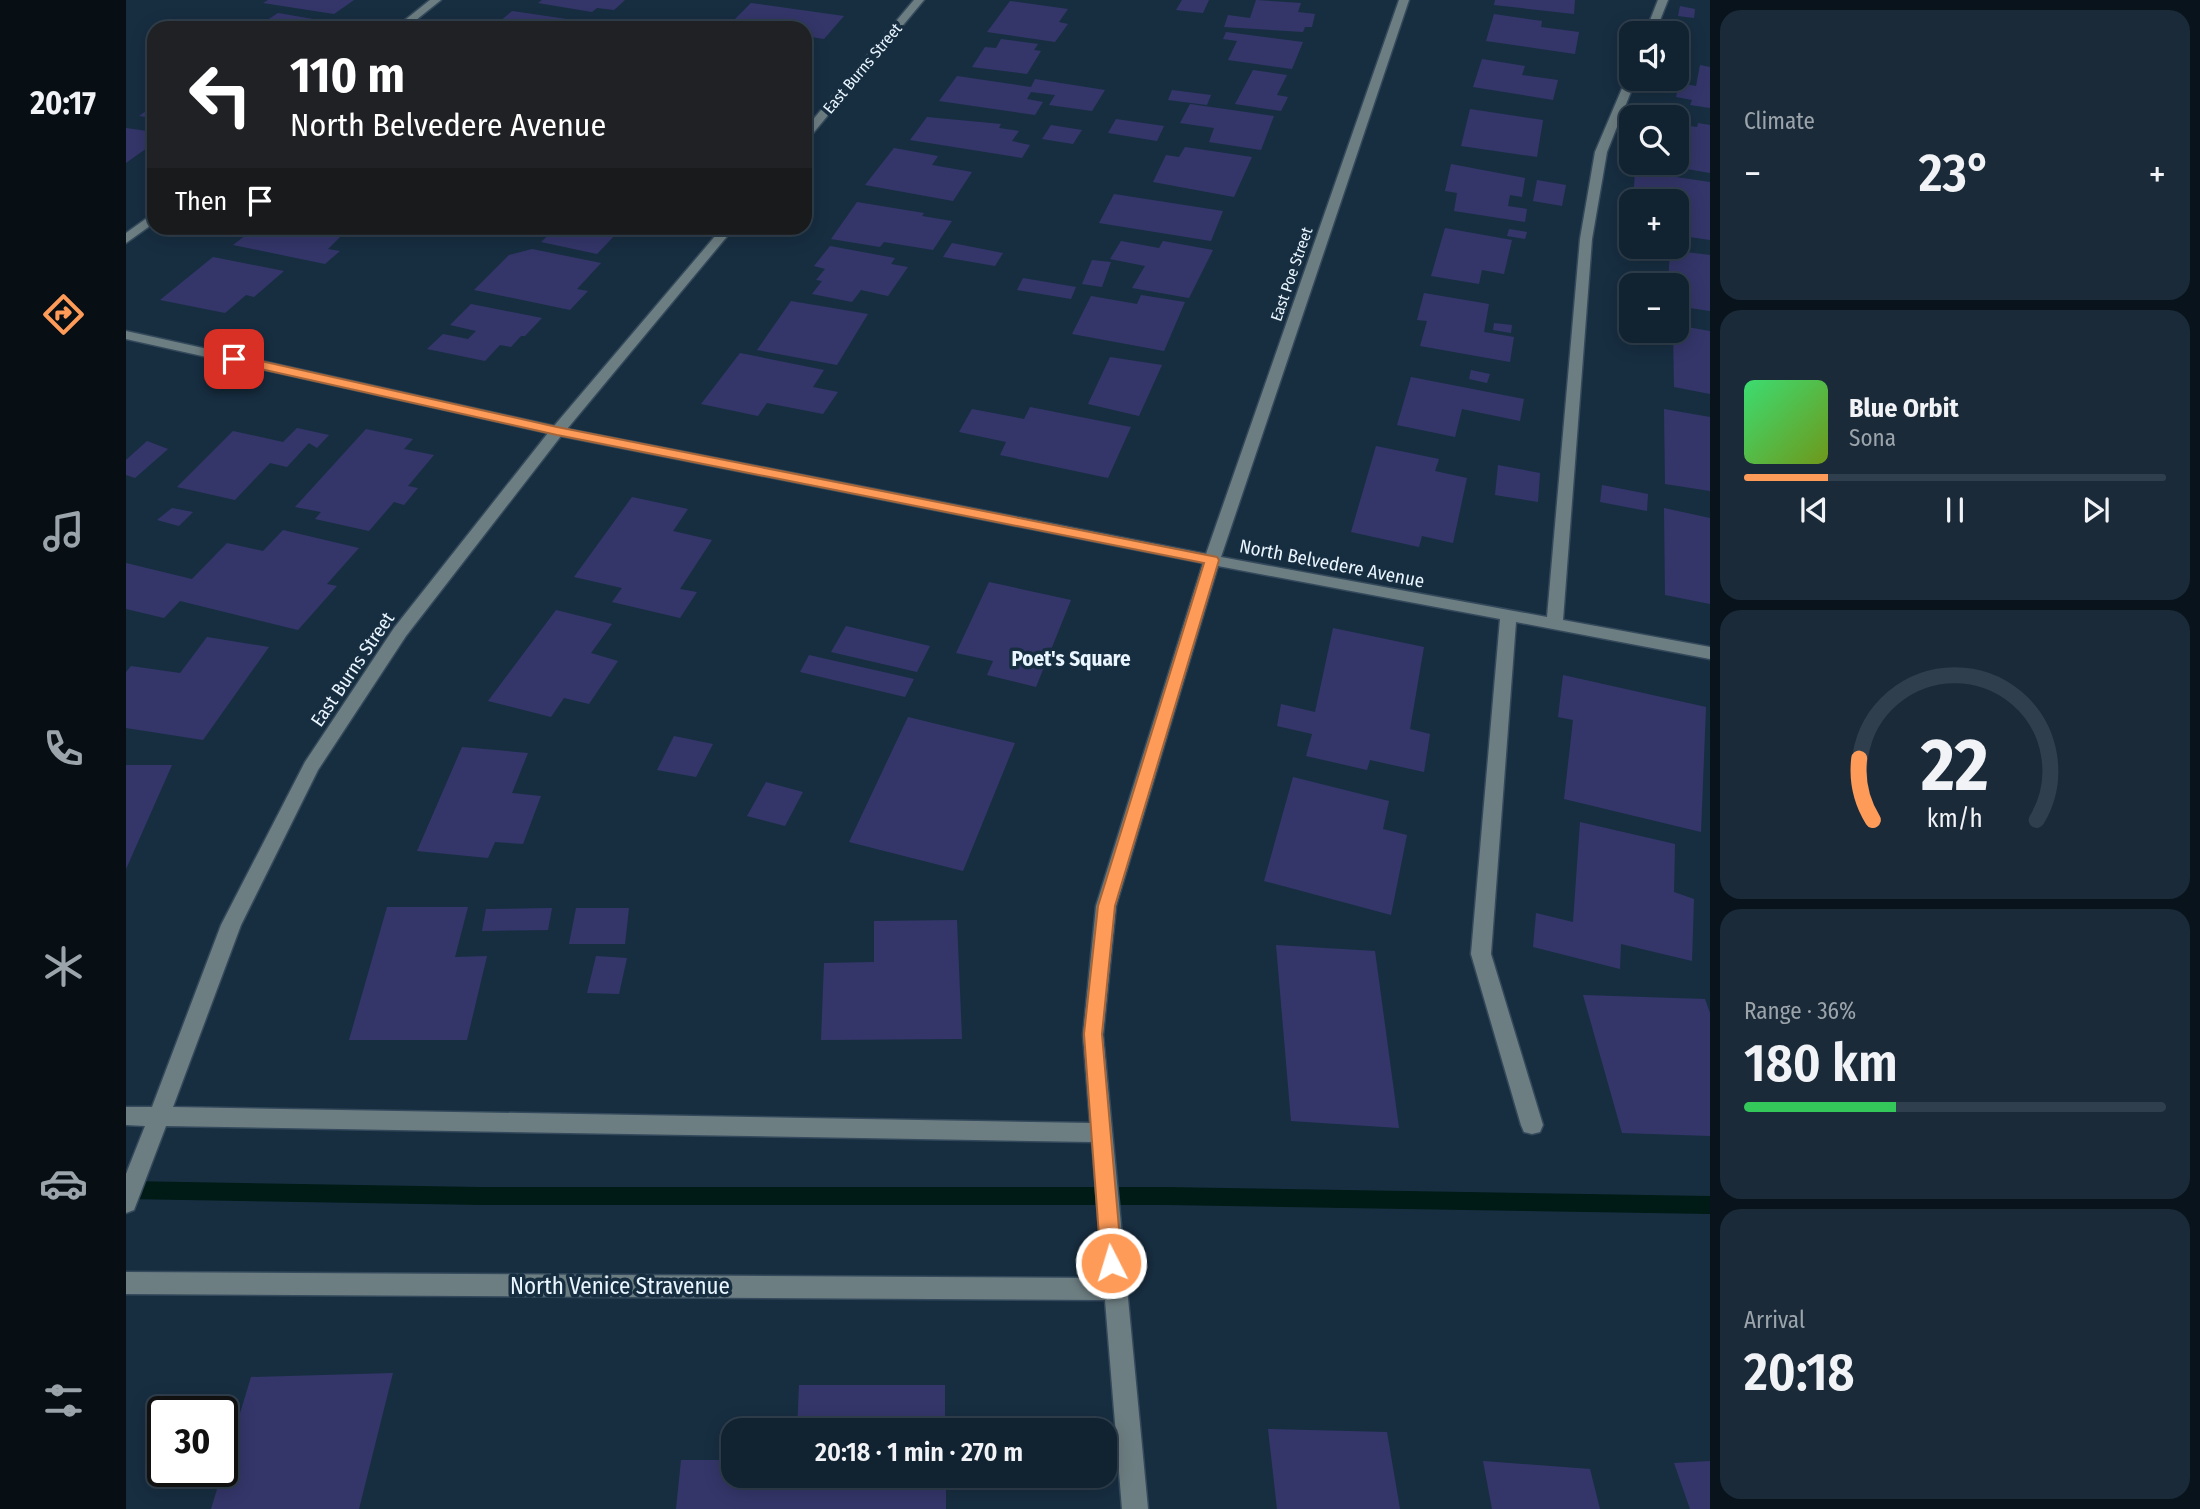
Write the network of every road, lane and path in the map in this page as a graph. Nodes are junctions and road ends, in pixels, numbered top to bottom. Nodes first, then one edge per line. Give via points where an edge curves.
1 (436, 0) edge
2 (919, 0) edge
3 (1404, 0) edge
4 (1663, 0) edge
5 (409, 21) edge
6 (1655, 21) edge
7 (1626, 91) edge
8 (812, 128) edge
9 (147, 222) edge
10 (722, 235) edge
11 (126, 239) edge
12 (126, 335) edge
13 (557, 431) junction
14 (1212, 560) junction
15 (1508, 615) junction
16 (1555, 624) junction
17 (1710, 653) edge
18 (126, 1116) edge
19 (159, 1117) junction
20 (1532, 1125) dead end
21 (1101, 1133) junction
22 (126, 1203) edge
23 (126, 1283) edge
24 (1114, 1289) junction
25 (1135, 1509) edge

1 - 5 street
2 - 8 street, East Burns Street
3 - 14 street, East Poe Street
4 - 6 street
7 - 16 street via 1601,152 1586,239
9 - 11 street
10 - 13 street, East Burns Street
12 - 13 street, North Belvedere Avenue
13 - 14 street, North Belvedere Avenue
13 - 19 street, East Burns Street via 401,632 311,766 232,925
14 - 15 street, North Belvedere Avenue
14 - 21 street, East Poe Street via 1106,906 1093,1034
15 - 16 street, North Belvedere Avenue
15 - 20 street via 1481,954
16 - 17 street, North Belvedere Avenue
18 - 19 street
19 - 21 street
19 - 22 street, East Burns Street
21 - 24 street, East Poe Street
23 - 24 street, North Venice Stravenue
24 - 25 street, East Poe Street

